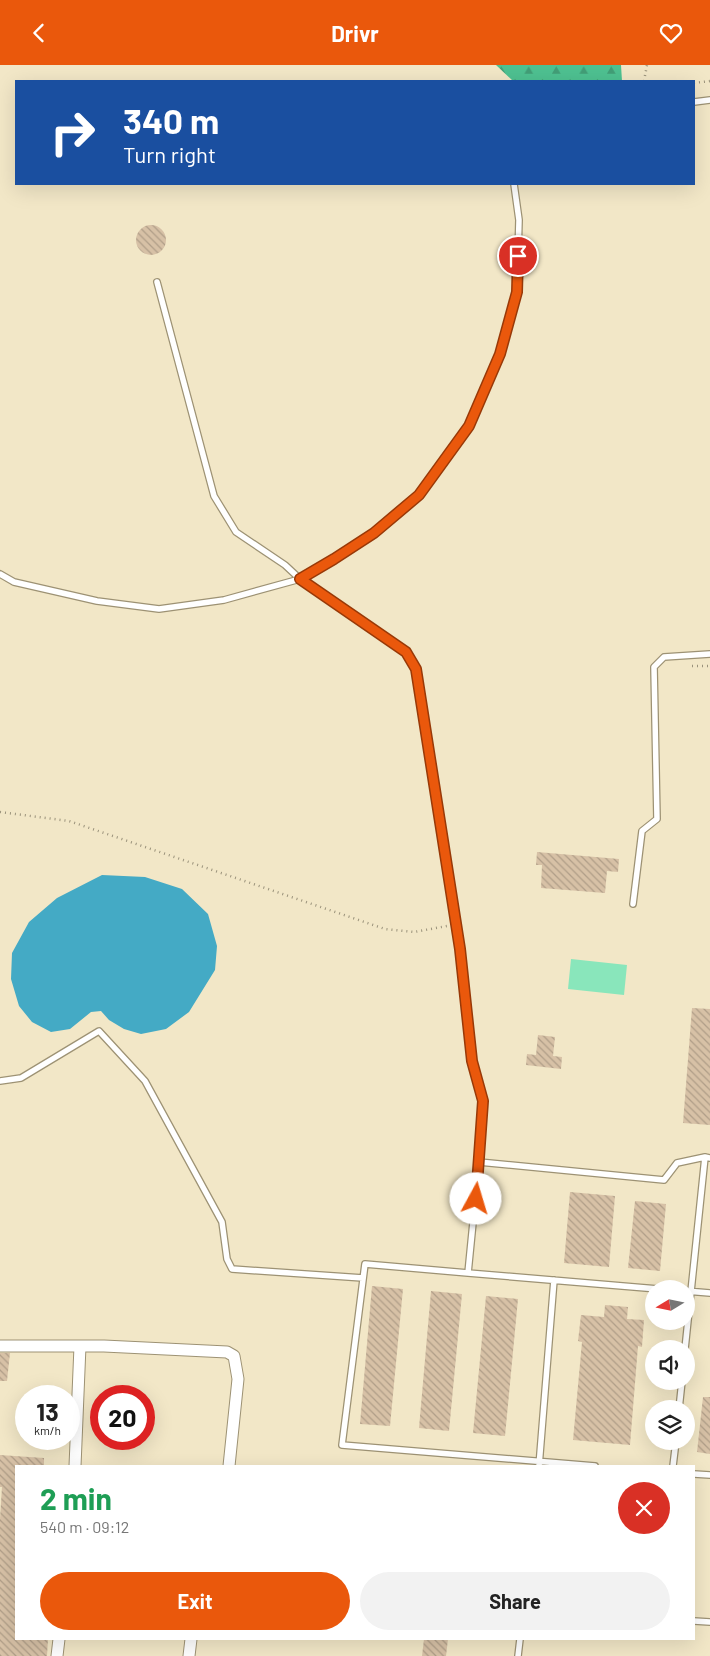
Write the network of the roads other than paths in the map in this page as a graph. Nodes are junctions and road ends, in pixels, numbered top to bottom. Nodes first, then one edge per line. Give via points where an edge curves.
1 (710, 99) edge
2 (695, 102) edge
3 (514, 185) edge
4 (157, 282) dead end
5 (0, 574) edge
6 (300, 579) junction
7 (710, 653) edge
8 (633, 903) dead end
9 (0, 1081) edge
10 (707, 1157) edge
11 (480, 1162) junction
12 (468, 1273) junction
13 (363, 1278) junction
14 (554, 1280) junction
15 (690, 1280) edge
16 (645, 1288) edge
17 (695, 1292) edge
18 (710, 1293) edge
19 (0, 1346) edge
20 (80, 1347) junction
21 (675, 1450) edge
22 (539, 1464) edge
23 (75, 1465) edge
24 (229, 1465) edge
25 (567, 1465) edge
26 (673, 1465) edge
27 (695, 1474) edge
28 (710, 1475) edge
29 (695, 1621) edge
30 (710, 1622) edge
31 (59, 1640) edge
32 (191, 1640) edge
33 (520, 1640) edge
34 (57, 1656) edge
35 (190, 1656) edge
36 (518, 1656) edge

1 - 2 lane
3 - 6 lane via 519,220 517,292 500,354 469,426 419,495 374,533
4 - 6 lane via 214,496 236,532
5 - 6 lane via 14,582 97,601 159,609 224,600
6 - 11 lane via 406,652 416,669 456,925 472,1061 483,1101
7 - 8 lane via 664,657 654,667 657,819 642,831
9 - 13 lane via 21,1078 99,1031 146,1081 222,1221 227,1259 232,1269
10 - 11 lane via 677,1163 664,1180
10 - 15 lane
11 - 12 lane
12 - 13 lane via 365,1264
12 - 14 lane
13 - 22 lane via 342,1445
14 - 16 lane
14 - 22 lane
17 - 18 lane
19 - 20 street
20 - 23 street
20 - 24 street via 227,1352 234,1356 238,1379
21 - 26 lane
22 - 25 lane
27 - 28 lane
29 - 30 lane
31 - 34 street
32 - 35 street
33 - 36 lane

